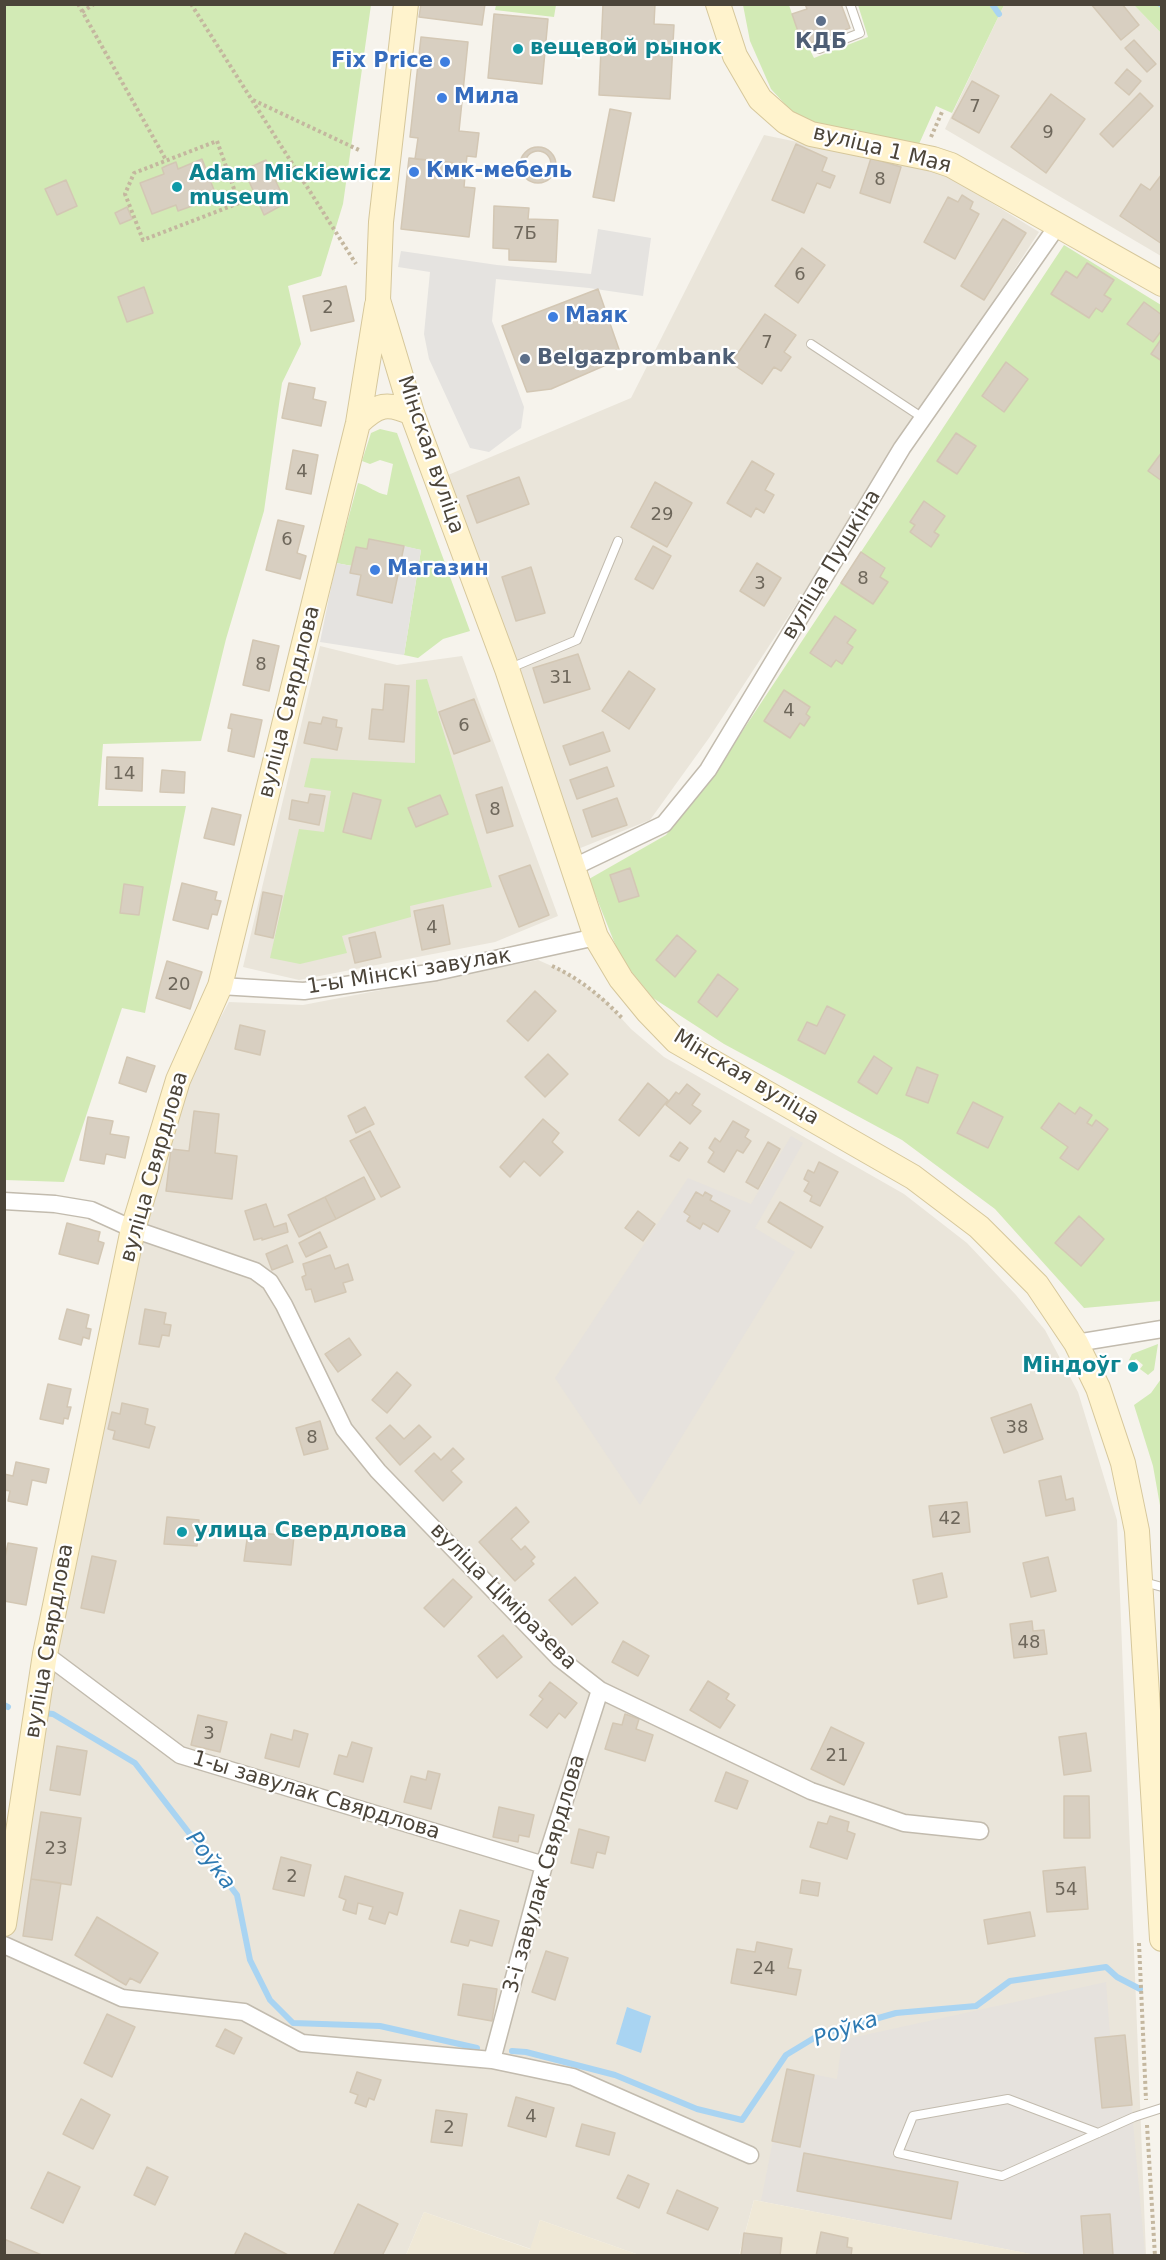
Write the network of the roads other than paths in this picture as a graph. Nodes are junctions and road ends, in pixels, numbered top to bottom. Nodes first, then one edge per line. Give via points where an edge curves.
1 (406, 4) edge
2 (718, 4) edge
3 (850, 4) edge
4 (819, 48) dead end
5 (1058, 225) junction
6 (1154, 276) edge
7 (378, 300) junction
8 (810, 344) dead end
9 (412, 413) junction
10 (923, 418) junction
11 (358, 423) junction
12 (618, 541) dead end
13 (507, 669) junction
14 (574, 867) junction
15 (596, 937) junction
16 (220, 986) junction
17 (4, 1201) edge
18 (133, 1229) junction
19 (1161, 1329) edge
20 (1076, 1343) junction
21 (1151, 1584) edge
22 (45, 1654) junction
23 (600, 1690) junction
24 (980, 1831) dead end
25 (544, 1865) junction
26 (4, 1924) edge
27 (1150, 1939) edge
28 (4, 1946) edge
29 (492, 2060) junction
30 (1161, 2109) edge
31 (1098, 2133) junction
32 (750, 2155) dead end

1 - 7 street, Мінская вуліца via 381,222
2 - 5 street, вуліца 1 Мая via 735,56 760,99 786,122 811,135 951,165
3 - 4 lane via 860,33
5 - 6 street, вуліца 1 Мая
5 - 10 street, вуліца Пушкіна
7 - 9 street, Мінская вуліца
7 - 11 street, вуліца Свярдлова
8 - 10 lane
9 - 11 street via 385,405 370,411
9 - 13 street, Мінская вуліца
10 - 14 street, вуліца Пушкіна via 708,770 664,824
11 - 16 street, вуліца Свярдлова
12 - 13 lane via 577,640
13 - 14 street, Мінская вуліца
14 - 15 street, Мінская вуліца
15 - 16 street, 1-ы Мінскі завулак via 436,972 304,991
15 - 20 street, Мінская вуліца via 621,979 676,1041 913,1177 979,1227 1037,1285
16 - 18 street, вуліца Свярдлова via 178,1080
17 - 18 street, вуліца Ціміразева via 91,1210
18 - 22 street, вуліца Свярдлова
18 - 23 street, вуліца Ціміразева via 255,1271 270,1281 344,1429 364,1454 559,1658
19 - 20 street
20 - 21 street, Мінская вуліца via 1098,1388 1123,1463
21 - 27 street, Мінская вуліца
22 - 25 street, 1-ы завулак Свярдлова via 180,1755
22 - 26 street, вуліца Свярдлова
23 - 24 street, вуліца Ціміразева via 810,1791 904,1823
23 - 25 street, 3-і завулак Свярдлова
25 - 29 street, 3-і завулак Свярдлова
28 - 29 street via 122,1998 244,2012 303,2043
29 - 32 street via 573,2077
30 - 31 lane
31 - 31 lane via 1002,2176 898,2153 913,2116 1008,2099

